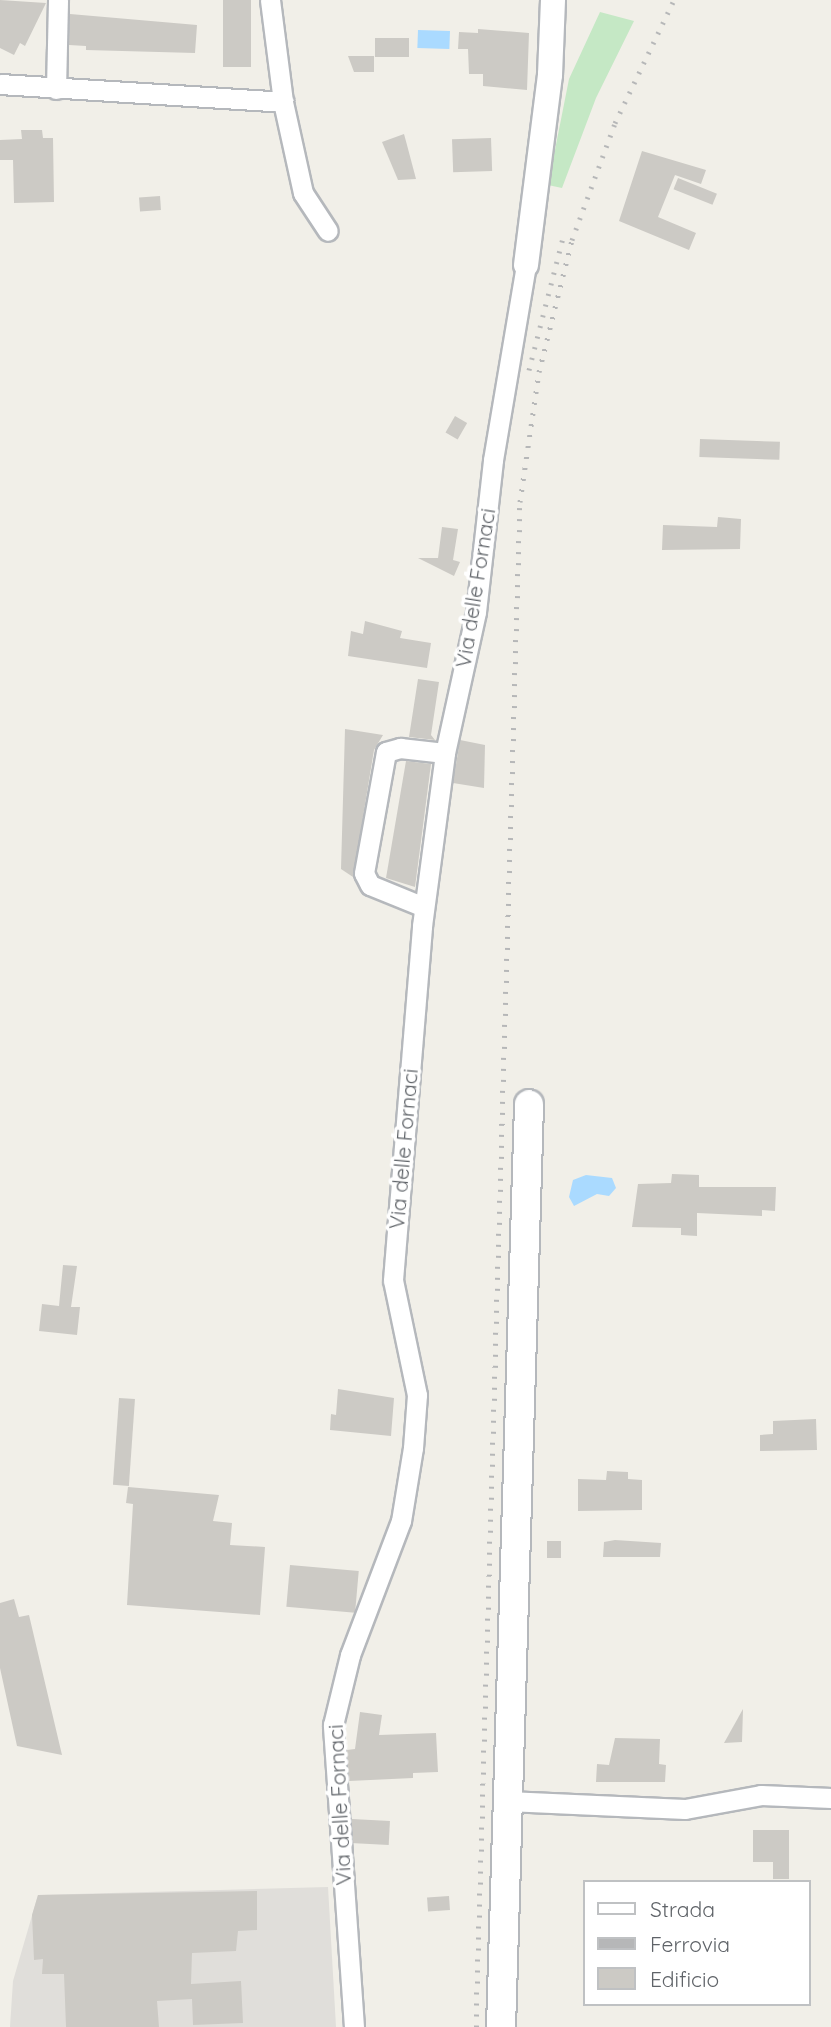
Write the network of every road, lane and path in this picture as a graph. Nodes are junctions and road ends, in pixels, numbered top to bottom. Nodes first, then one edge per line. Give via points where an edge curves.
1 (58, 0) edge
2 (270, 0) edge
3 (553, 0) edge
4 (0, 84) edge
5 (56, 89) junction
6 (283, 102) junction
7 (328, 231) dead end
8 (526, 265) joint
9 (445, 753) junction
10 (424, 907) junction
11 (528, 1104) dead end
12 (831, 1798) edge
13 (507, 1801) junction
14 (354, 2027) edge
15 (501, 2027) edge

1 - 5 street
2 - 6 street
3 - 8 street via 550,75
4 - 5 street
5 - 6 street
6 - 7 street via 303,193
8 - 9 street, Via delle Fornaci via 493,460 476,612
9 - 10 street, Via delle Fornaci
9 - 10 street via 400,748 386,752 363,873 370,885
10 - 14 street, Via delle Fornaci via 393,1280 417,1395 413,1448 401,1521 350,1655 333,1726
11 - 13 main road
12 - 13 street via 761,1795 685,1809
13 - 15 main road

